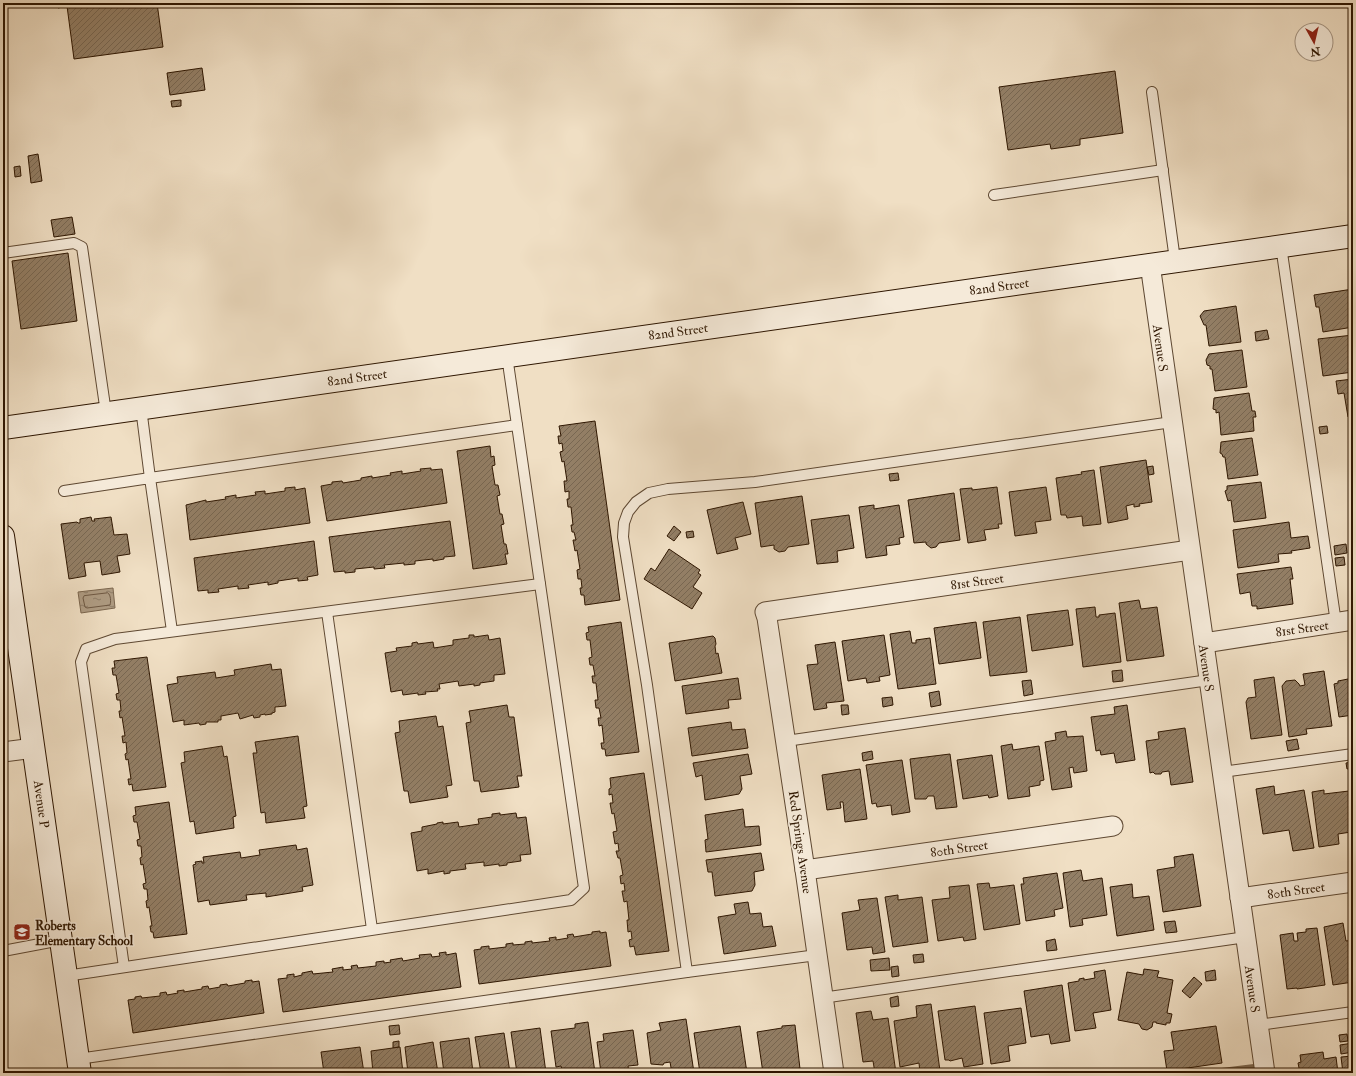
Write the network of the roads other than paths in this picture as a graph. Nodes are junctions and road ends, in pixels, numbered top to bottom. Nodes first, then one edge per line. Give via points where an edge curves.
1 (1152, 92) dead end
2 (1163, 170) junction
3 (994, 195) dead end
4 (1353, 236) edge
5 (1281, 246) junction
6 (3, 253) edge
7 (1175, 260) junction
8 (1150, 264) junction
9 (507, 356) junction
10 (141, 408) junction
11 (106, 413) junction
12 (1172, 422) junction
13 (517, 425) junction
14 (3, 428) edge
15 (150, 478) junction
16 (64, 491) dead end
17 (3, 536) edge
18 (1190, 550) junction
19 (6, 584) edge
20 (540, 584) junction
21 (327, 612) junction
22 (765, 612) joint
23 (1344, 622) edge
24 (172, 631) junction
25 (1204, 643) junction
26 (1209, 680) junction
27 (786, 741) junction
28 (34, 748) junction
29 (3, 752) edge
30 (1353, 754) edge
31 (1222, 772) junction
32 (1113, 826) dead end
33 (805, 870) junction
34 (1353, 882) edge
35 (1240, 898) junction
36 (372, 929) junction
37 (1246, 937) junction
38 (61, 940) junction
39 (3, 951) edge
40 (817, 955) junction
41 (124, 967) junction
42 (687, 972) junction
43 (66, 976) junction
44 (822, 998) junction
45 (1353, 1012) edge
46 (1258, 1025) junction
47 (79, 1066) edge
48 (834, 1073) edge
49 (1265, 1073) edge

1 - 2 lane
2 - 3 lane
2 - 7 lane
4 - 5 main road, 82nd Street
5 - 7 main road, 82nd Street
5 - 23 lane
6 - 11 lane via 74,243 82,247
7 - 8 main road, 82nd Street
8 - 9 main road, 82nd Street
8 - 12 street, Avenue S
9 - 10 main road, 82nd Street
9 - 13 lane
10 - 11 main road, 82nd Street
10 - 15 lane
11 - 14 main road, 82nd Street
12 - 18 street, Avenue S
12 - 42 lane via 755,482 668,489 649,493 636,502 628,512 623,537 648,693
13 - 15 lane
13 - 20 lane
15 - 16 lane
15 - 24 lane
17 - 19 main road, Avenue P
18 - 22 street, 81st Street
18 - 25 street, Avenue S
19 - 28 main road, Avenue P
20 - 21 lane
20 - 36 lane via 584,888 571,900
21 - 24 lane
21 - 36 lane
22 - 27 street, Red Springs Avenue
23 - 25 street, 81st Street
24 - 41 lane via 115,639 86,649 81,662
25 - 26 street, Avenue S
26 - 27 lane
26 - 31 street, Avenue S
27 - 33 street, Red Springs Avenue
28 - 29 street
28 - 38 main road, Avenue P
30 - 31 lane
31 - 35 street, Avenue S
32 - 33 street, 80th Street
33 - 40 street, Red Springs Avenue
34 - 35 street, 80th Street
35 - 37 street, Avenue S
36 - 41 lane
37 - 44 lane
37 - 46 street, Avenue S
38 - 39 lane
38 - 43 main road, Avenue P
40 - 42 lane
40 - 44 street, Red Springs Avenue
41 - 43 lane
42 - 47 lane
43 - 47 main road, Avenue P
44 - 48 street, Red Springs Avenue
45 - 46 lane
46 - 49 street, Avenue S

